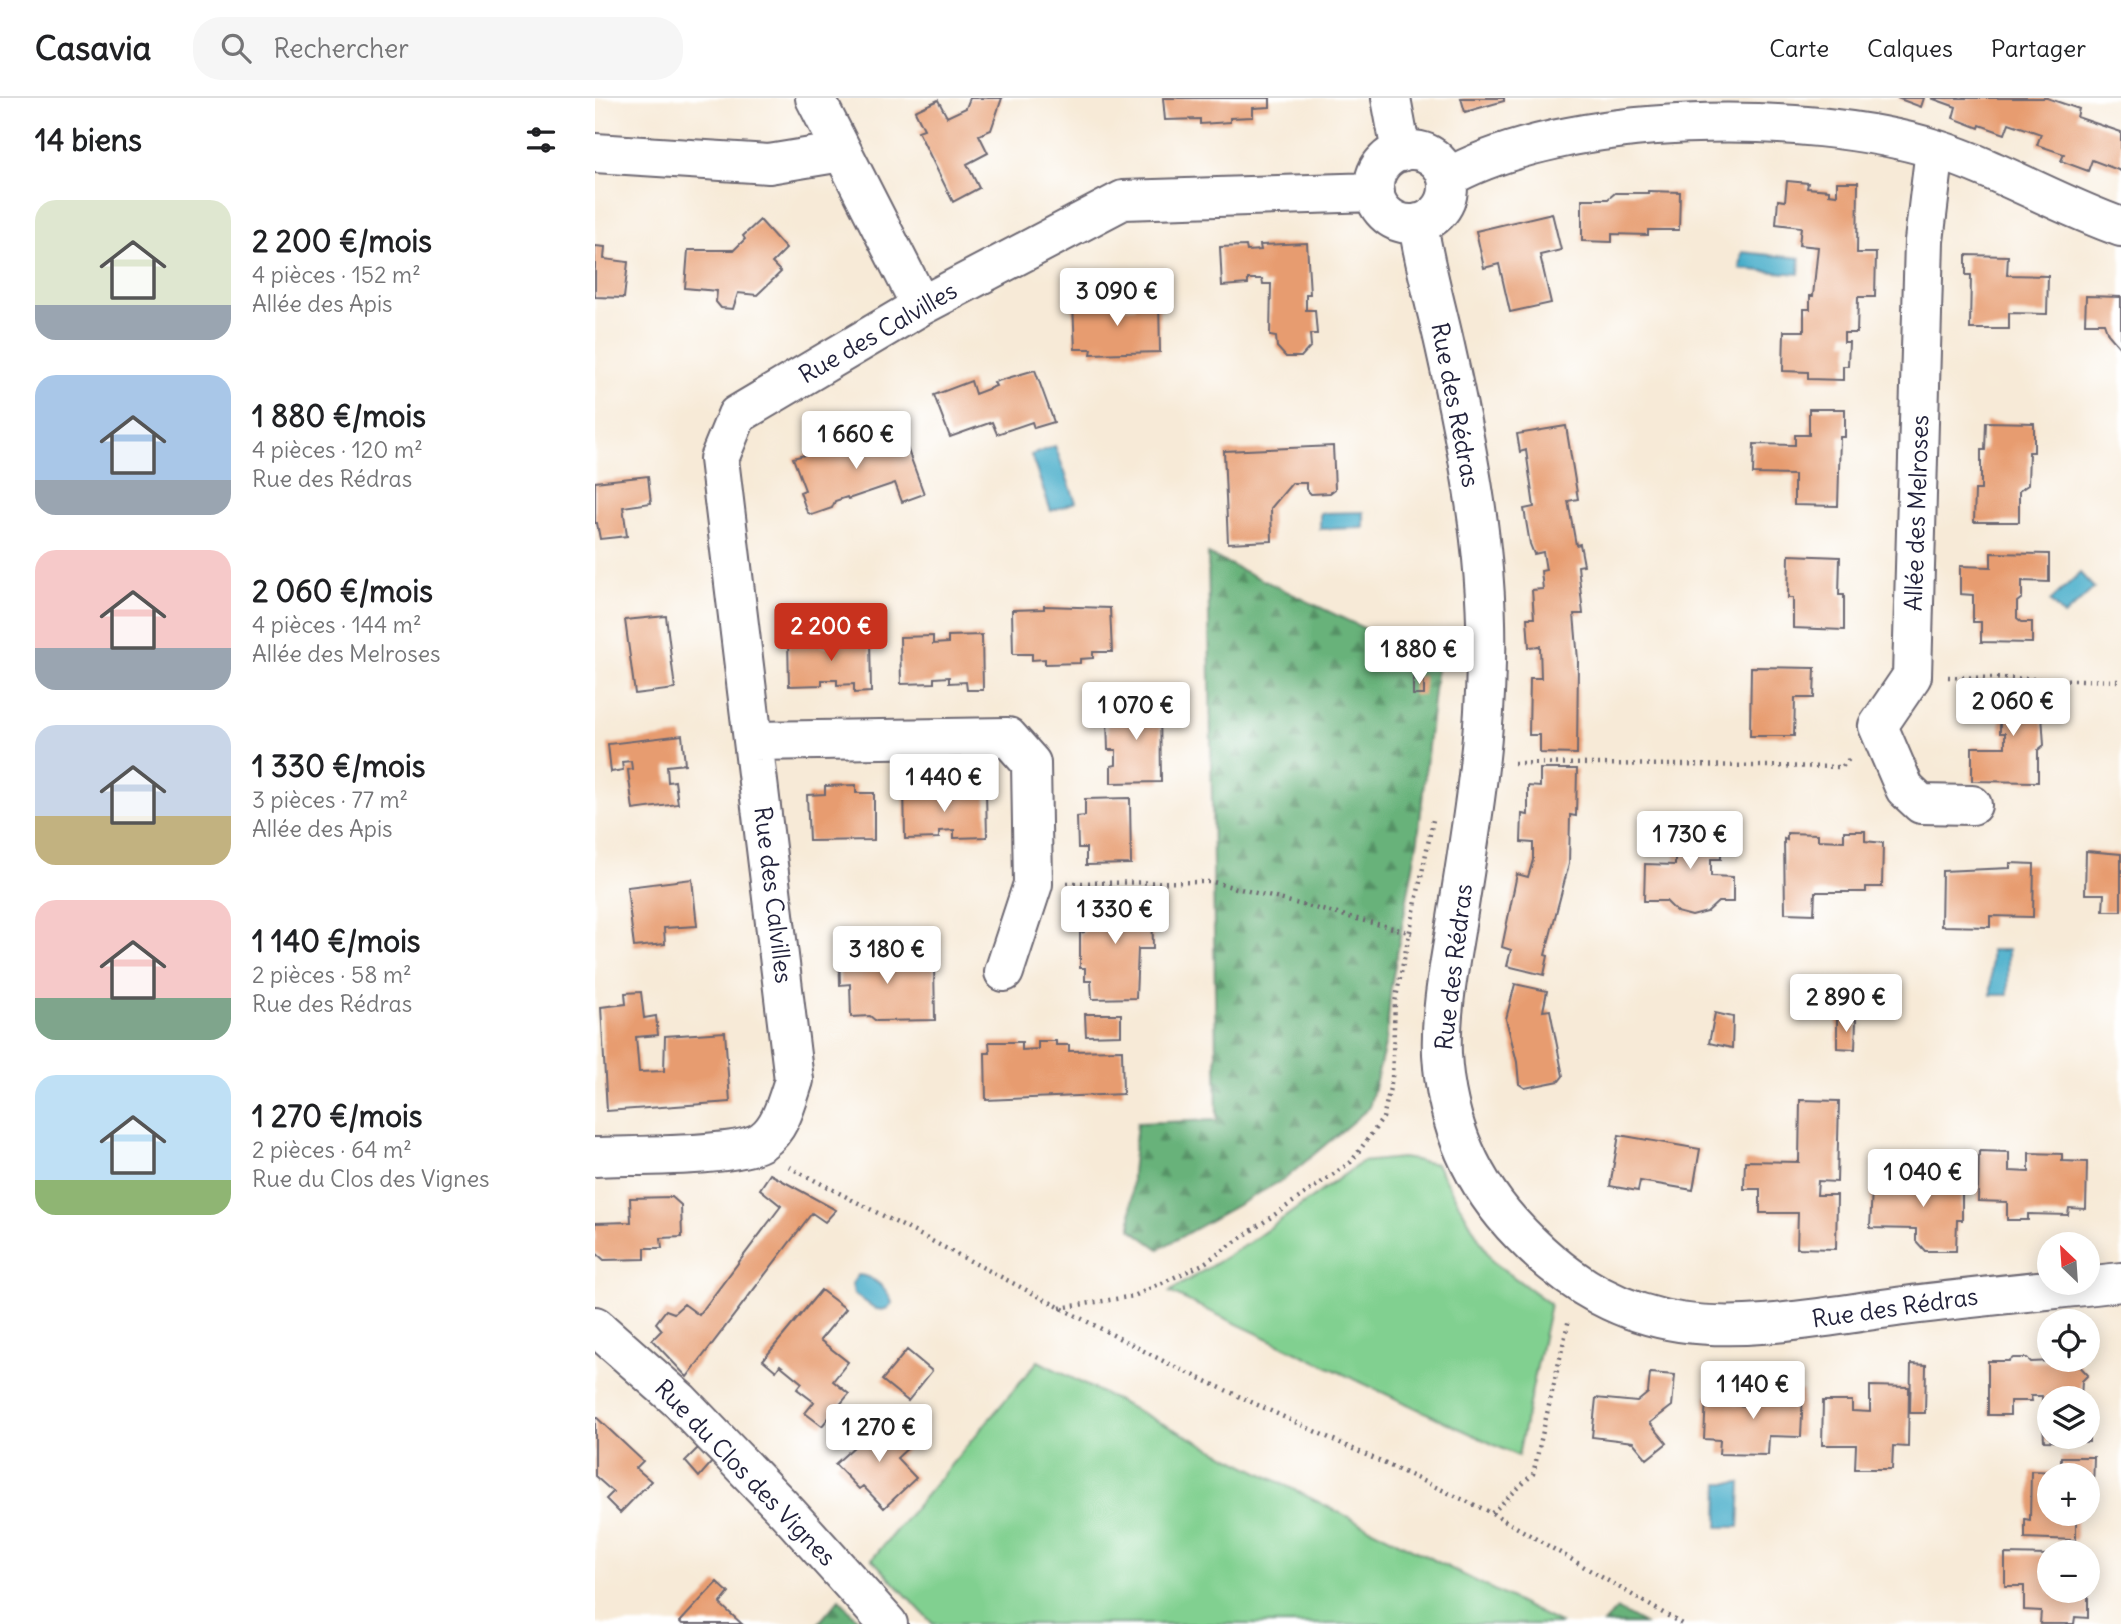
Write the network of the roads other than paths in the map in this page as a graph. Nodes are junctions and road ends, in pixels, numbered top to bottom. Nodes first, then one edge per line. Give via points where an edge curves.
1 (815, 98) edge
2 (1391, 98) edge
3 (1777, 111) edge
4 (1935, 149) junction
5 (842, 152) junction
6 (1401, 152) junction
7 (595, 153) edge
8 (1447, 178) junction
9 (1375, 192) junction
10 (1418, 223) junction
11 (2121, 227) edge
12 (921, 306) junction
13 (753, 741) junction
14 (1972, 805) dead end
15 (1004, 972) dead end
16 (595, 1157) edge
17 (2121, 1282) edge
18 (596, 1328) edge
19 (888, 1624) edge

1 - 5 street
2 - 6 street
3 - 4 street
3 - 8 street via 1561,137 1503,153
4 - 11 street
4 - 14 street, Allée des Melroses via 1924,241 1912,676 1878,726 1905,789 1921,804
5 - 7 street via 769,164
5 - 12 street
6 - 8 street via 1412,150 1434,159
6 - 9 street via 1378,172
8 - 10 street via 1445,202 1439,212
9 - 10 street via 1385,213 1394,220
9 - 12 street, Rue des Calvilles via 1123,200
10 - 17 street, Rue des Rédras via 1478,526 1487,659 1481,763 1442,1050 1448,1108 1469,1166 1501,1214 1545,1259 1599,1297 1660,1320 1728,1327 1777,1325
12 - 13 street, Rue des Calvilles via 737,415 719,459
13 - 15 street via 1008,737 1031,763 1033,884
13 - 16 street, Rue des Calvilles via 794,1080 782,1117 762,1141 737,1150
18 - 19 street, Rue du Clos des Vignes via 680,1401

